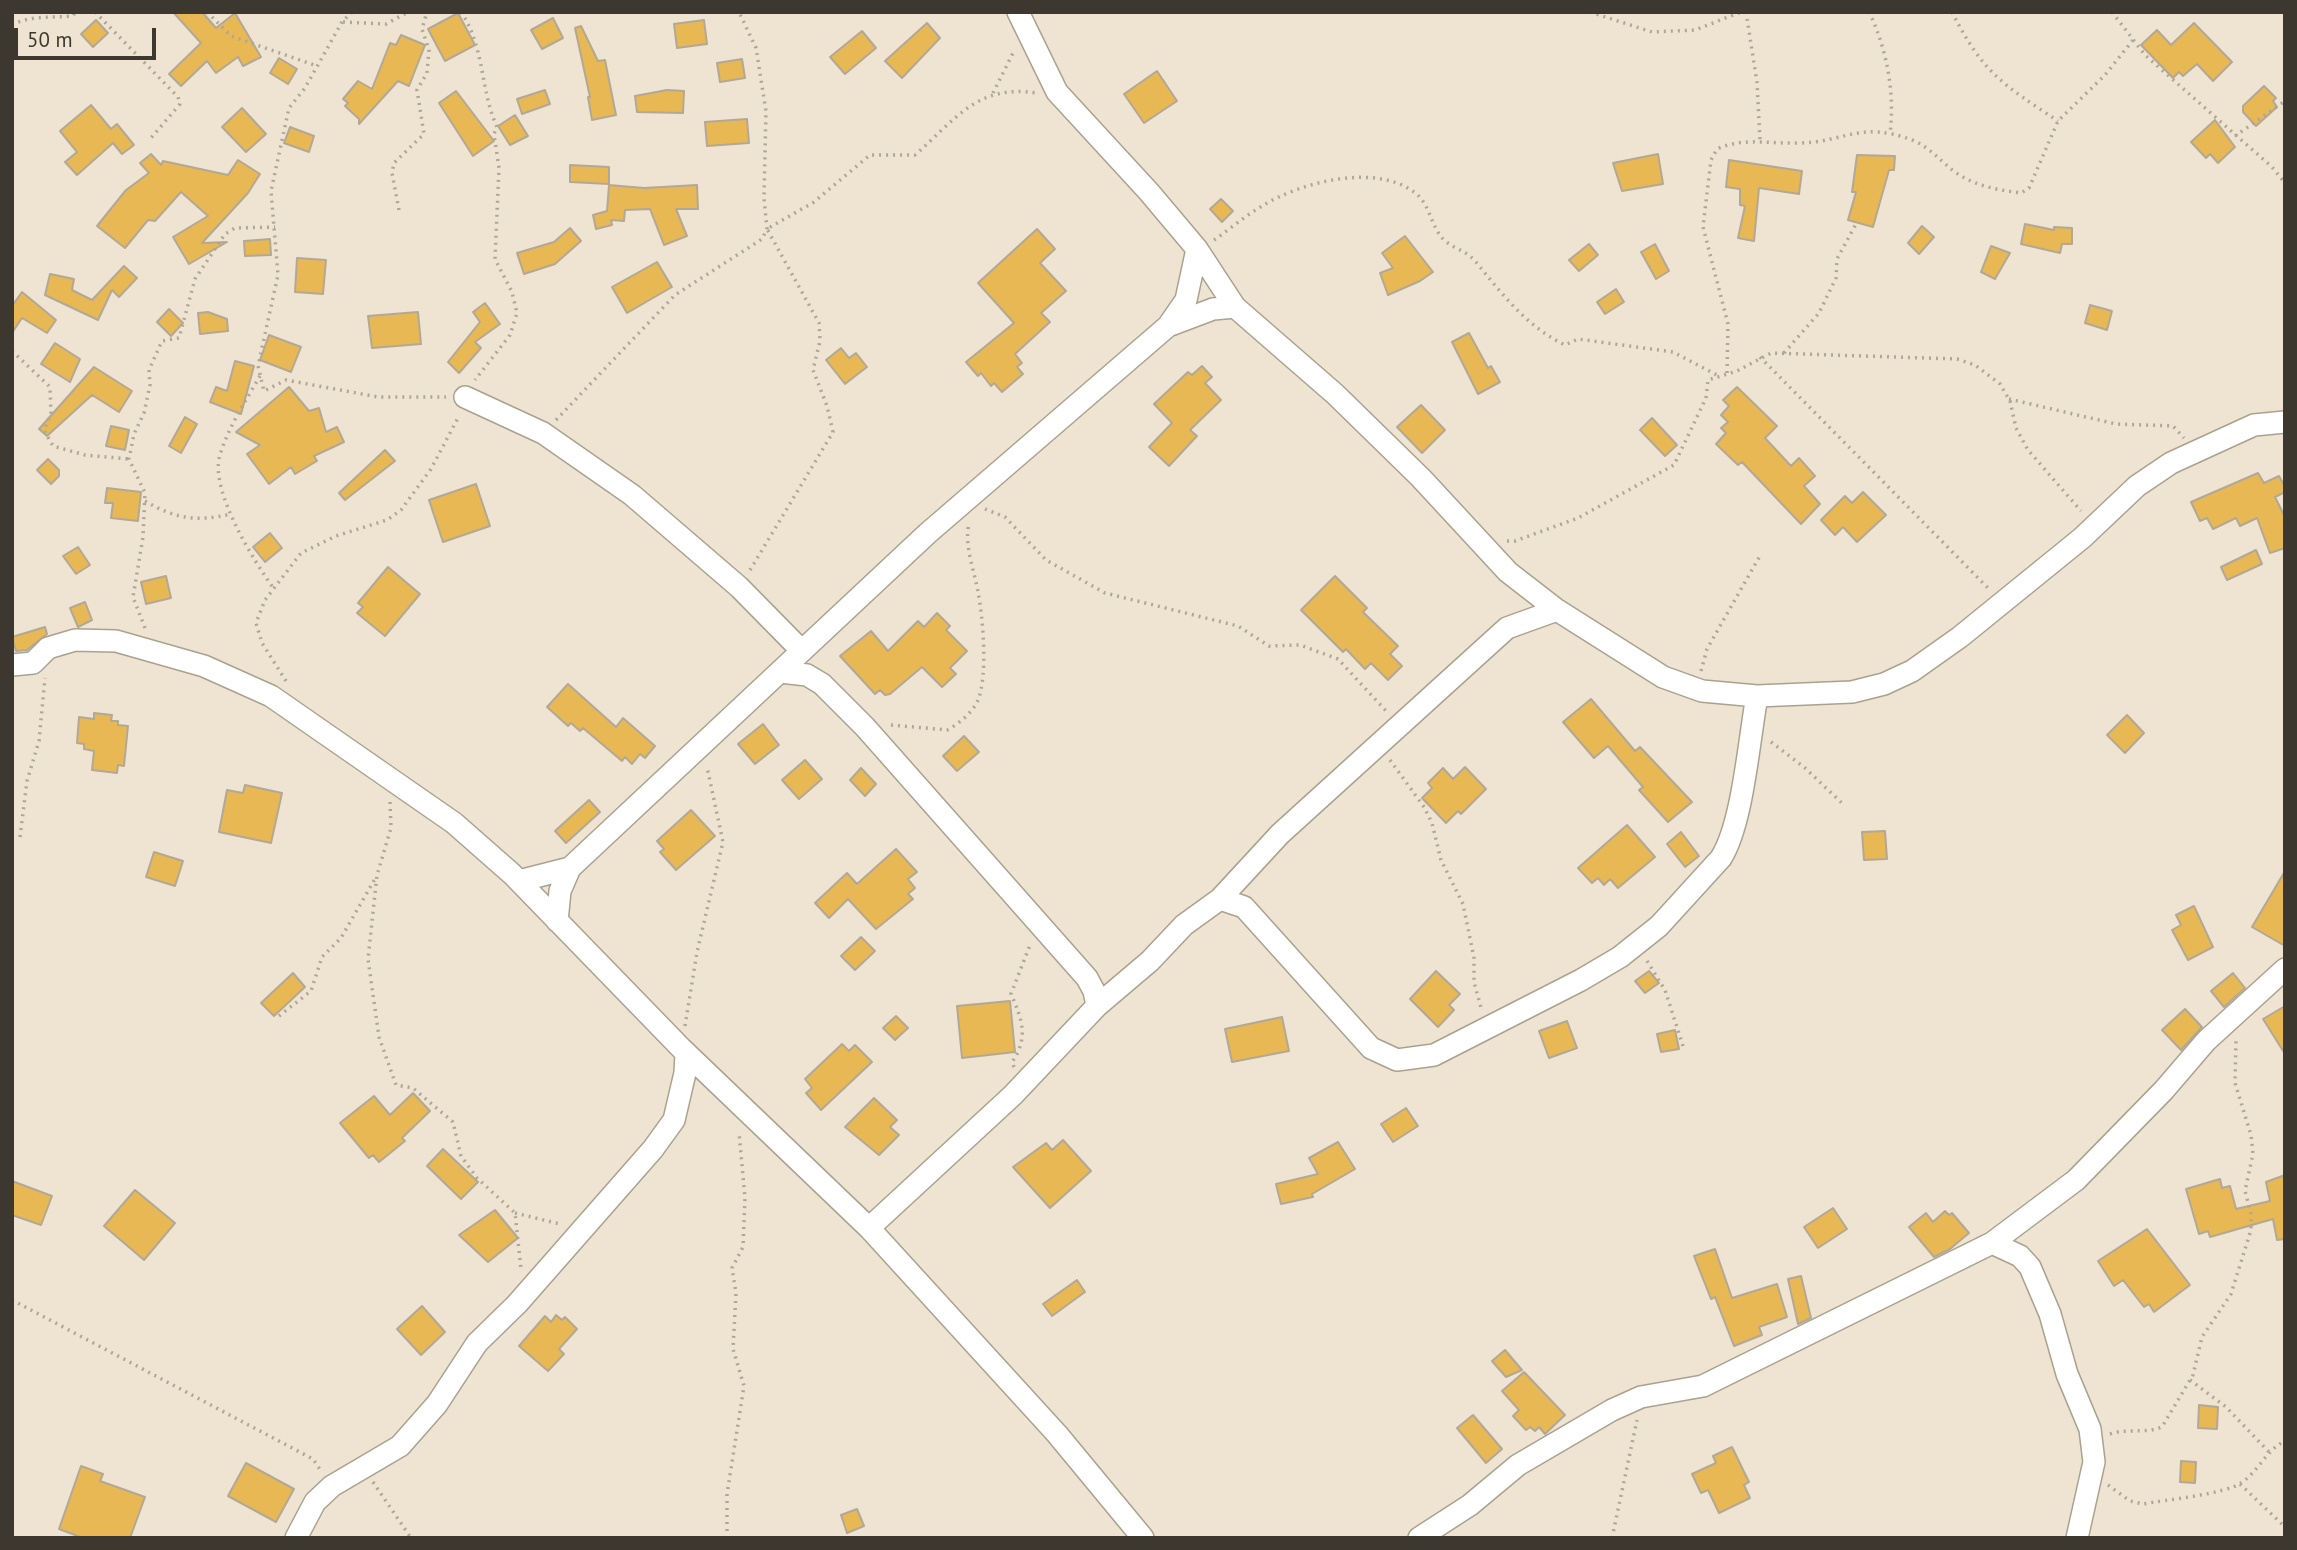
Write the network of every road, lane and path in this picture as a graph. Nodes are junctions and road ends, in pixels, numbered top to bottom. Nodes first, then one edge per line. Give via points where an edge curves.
1 (75, 12) edge
2 (95, 12) edge
3 (208, 12) edge
4 (352, 12) edge
5 (408, 12) edge
6 (427, 12) edge
7 (461, 12) edge
8 (740, 12) edge
9 (1590, 12) edge
10 (1744, 12) edge
11 (1869, 12) edge
12 (1952, 12) edge
13 (2112, 12) edge
14 (1020, 17) edge
15 (342, 22) junction
16 (12, 25) edge
17 (2133, 40) junction
18 (317, 66) junction
19 (1057, 92) junction
20 (993, 93) junction
21 (2285, 101) edge
22 (2058, 121) junction
23 (1890, 134) junction
24 (2235, 136) junction
25 (151, 138) dead end
26 (1760, 140) junction
27 (2285, 183) edge
28 (399, 210) dead end
29 (1857, 222) dead end
30 (275, 227) junction
31 (767, 229) junction
32 (1197, 251) junction
33 (1235, 307) junction
34 (1168, 326) junction
35 (12, 351) edge
36 (1784, 352) junction
37 (1760, 356) junction
38 (1727, 374) junction
39 (261, 375) junction
40 (1717, 375) junction
41 (465, 397) junction
42 (2009, 399) junction
43 (2285, 422) edge
44 (543, 433) junction
45 (2196, 452) junction
46 (129, 459) junction
47 (145, 501) junction
48 (974, 501) junction
49 (231, 514) junction
50 (2094, 526) junction
51 (1480, 541) junction
52 (1761, 554) dead end
53 (739, 587) junction
54 (274, 589) junction
55 (2002, 603) junction
56 (1557, 610) junction
57 (805, 645) junction
58 (48, 648) junction
59 (154, 652) junction
60 (12, 665) edge
61 (780, 672) junction
62 (816, 680) junction
63 (292, 690) dead end
64 (1702, 691) junction
65 (1757, 696) junction
66 (864, 727) junction
67 (1401, 727) junction
68 (1750, 731) junction
69 (704, 740) junction
70 (1379, 747) junction
71 (389, 775) junction
72 (1845, 806) dead end
73 (20, 838) dead end
74 (570, 868) junction
75 (377, 875) junction
76 (519, 881) junction
77 (1220, 899) junction
78 (557, 921) junction
79 (1039, 926) junction
80 (1633, 947) junction
81 (2285, 970) edge
82 (1097, 1006) junction
83 (279, 1016) dead end
84 (2233, 1017) junction
85 (1490, 1029) junction
86 (1683, 1046) dead end
87 (684, 1051) junction
88 (1022, 1085) junction
89 (736, 1102) junction
90 (515, 1213) junction
91 (869, 1228) junction
92 (580, 1229) junction
93 (1992, 1243) junction
94 (534, 1285) junction
95 (12, 1300) edge
96 (2190, 1380) junction
97 (1641, 1396) junction
98 (2092, 1440) junction
99 (2285, 1440) edge
100 (2269, 1452) junction
101 (368, 1466) junction
102 (2089, 1480) junction
103 (2241, 1484) junction
104 (332, 1486) junction
105 (2285, 1527) edge
106 (296, 1538) edge
107 (411, 1538) edge
108 (727, 1538) edge
109 (1143, 1538) edge
110 (1419, 1538) edge
111 (1612, 1538) edge
112 (2077, 1538) edge

1 - 16 path via 73,16 25,18
2 - 25 path via 178,97 176,111
3 - 18 path via 231,36
4 - 15 path
5 - 15 path via 386,24
6 - 28 path via 422,29 429,50 427,73 417,90 424,134 394,163
7 - 41 path via 478,47 487,106 496,127 495,259 517,313 510,334
8 - 31 path via 756,48 766,111
9 - 10 path via 1652,32 1695,30
10 - 26 path via 1757,82
11 - 23 path via 1894,104
12 - 22 path via 1972,51 1995,78
13 - 17 path
14 - 19 street
14 - 20 path via 1011,59
15 - 18 path
17 - 22 path
17 - 24 path
18 - 30 path via 289,108 271,191
19 - 20 path
19 - 32 street
20 - 31 path via 954,118 915,155 870,155 814,202
21 - 24 path
22 - 23 path via 2029,188 2021,193 1976,184 1926,148
23 - 26 path via 1857,130 1797,144
24 - 27 path
26 - 38 path via 1717,149 1704,204 1703,227 1728,324
29 - 36 path via 1837,258 1836,278 1819,313
30 - 39 path via 278,275 258,366
30 - 46 path via 235,228 225,234 195,279 179,338 163,341 149,370 144,413
31 - 44 path via 762,239 675,295
31 - 53 path via 819,323 813,370 833,432
32 - 33 street
32 - 34 street via 1186,300
32 - 40 path via 1262,206 1316,184 1375,177 1399,182 1422,198 1446,242 1473,257 1526,320 1554,340 1565,345 1578,340 1673,352
33 - 34 street via 1213,309
33 - 51 street via 1335,394
34 - 48 street
35 - 46 path via 50,387 51,414 44,430 53,446
36 - 37 path
36 - 42 path via 1957,359 1975,365 2000,384
37 - 38 path
37 - 55 path
38 - 40 path
39 - 41 path via 264,391 286,380 378,397
39 - 49 path via 219,456
40 - 51 path via 1708,380 1706,398 1674,465 1546,531 1515,541
41 - 44 street
41 - 54 path via 431,469 401,510 387,520 301,552
42 - 45 path via 2116,425 2173,426
42 - 50 path via 2016,428 2028,450
43 - 45 street via 2254,425
44 - 53 street via 632,495
45 - 50 street via 2137,486
46 - 47 path
47 - 49 path via 183,518 206,520
47 - 59 path via 133,597
48 - 57 street
48 - 66 path via 968,530 980,608 979,699 947,730 883,724
48 - 67 path via 995,511 1046,560 1105,593 1238,626 1269,646 1300,645 1338,659
49 - 54 path via 240,537
50 - 55 street
51 - 56 street via 1508,572
52 - 64 path via 1707,649
53 - 57 street
54 - 63 path via 256,623 262,643
55 - 65 street via 1912,671 1884,684 1852,692
56 - 64 street via 1663,677
56 - 67 street via 1507,628
57 - 61 street
57 - 62 street
58 - 59 street via 75,640 116,641
58 - 60 street via 33,663
58 - 73 path via 39,741 27,782
59 - 71 street via 204,666 271,696
61 - 62 street
61 - 69 street
62 - 66 street
64 - 65 street
65 - 68 street
66 - 79 street
67 - 70 street
68 - 72 path via 1805,768
68 - 80 street via 1728,846 1659,926
69 - 74 street
69 - 87 path via 709,788 723,842 697,952
70 - 77 street via 1280,834
70 - 85 path via 1432,823 1441,860 1462,904 1474,958 1477,1000
71 - 75 path via 391,828
71 - 76 street via 454,823
74 - 76 street
74 - 78 street via 560,891
75 - 83 path via 341,937 322,957 311,991
75 - 90 path via 368,959 379,1037 390,1076 396,1085 413,1088 453,1122 461,1156 477,1178
76 - 78 street
77 - 82 street via 1184,925
77 - 85 street via 1244,907 1354,1031 1381,1055 1396,1060 1434,1055
78 - 87 street
79 - 82 street via 1087,978
79 - 88 path via 1012,994 1024,1023 1020,1050 1012,1062
80 - 85 street
80 - 86 path via 1653,967 1665,990
81 - 84 street
82 - 88 street
84 - 93 street via 2076,1180
84 - 96 path via 2235,1083 2253,1154 2245,1191 2250,1230 2237,1281 2202,1338
87 - 89 street
87 - 92 street via 685,1073 674,1120
88 - 91 street
89 - 91 street
89 - 108 path via 744,1198 743,1247 733,1268 733,1349 744,1387 727,1493
90 - 92 path
90 - 94 path via 521,1269
91 - 109 street via 1057,1434
92 - 94 street
93 - 97 street via 1703,1386
93 - 98 street via 2020,1256 2029,1267 2050,1314
94 - 101 street via 477,1343 437,1404 400,1446
95 - 104 path via 313,1459
96 - 98 path via 2162,1427 2150,1432 2122,1430
96 - 100 path via 2226,1407
97 - 110 street via 1518,1465
97 - 111 path
98 - 102 street via 2094,1462
99 - 100 path
100 - 103 path
101 - 104 street
101 - 107 path via 375,1486
102 - 103 path via 2103,1482 2130,1501 2143,1504
102 - 112 street
103 - 105 path
104 - 106 street via 316,1502

